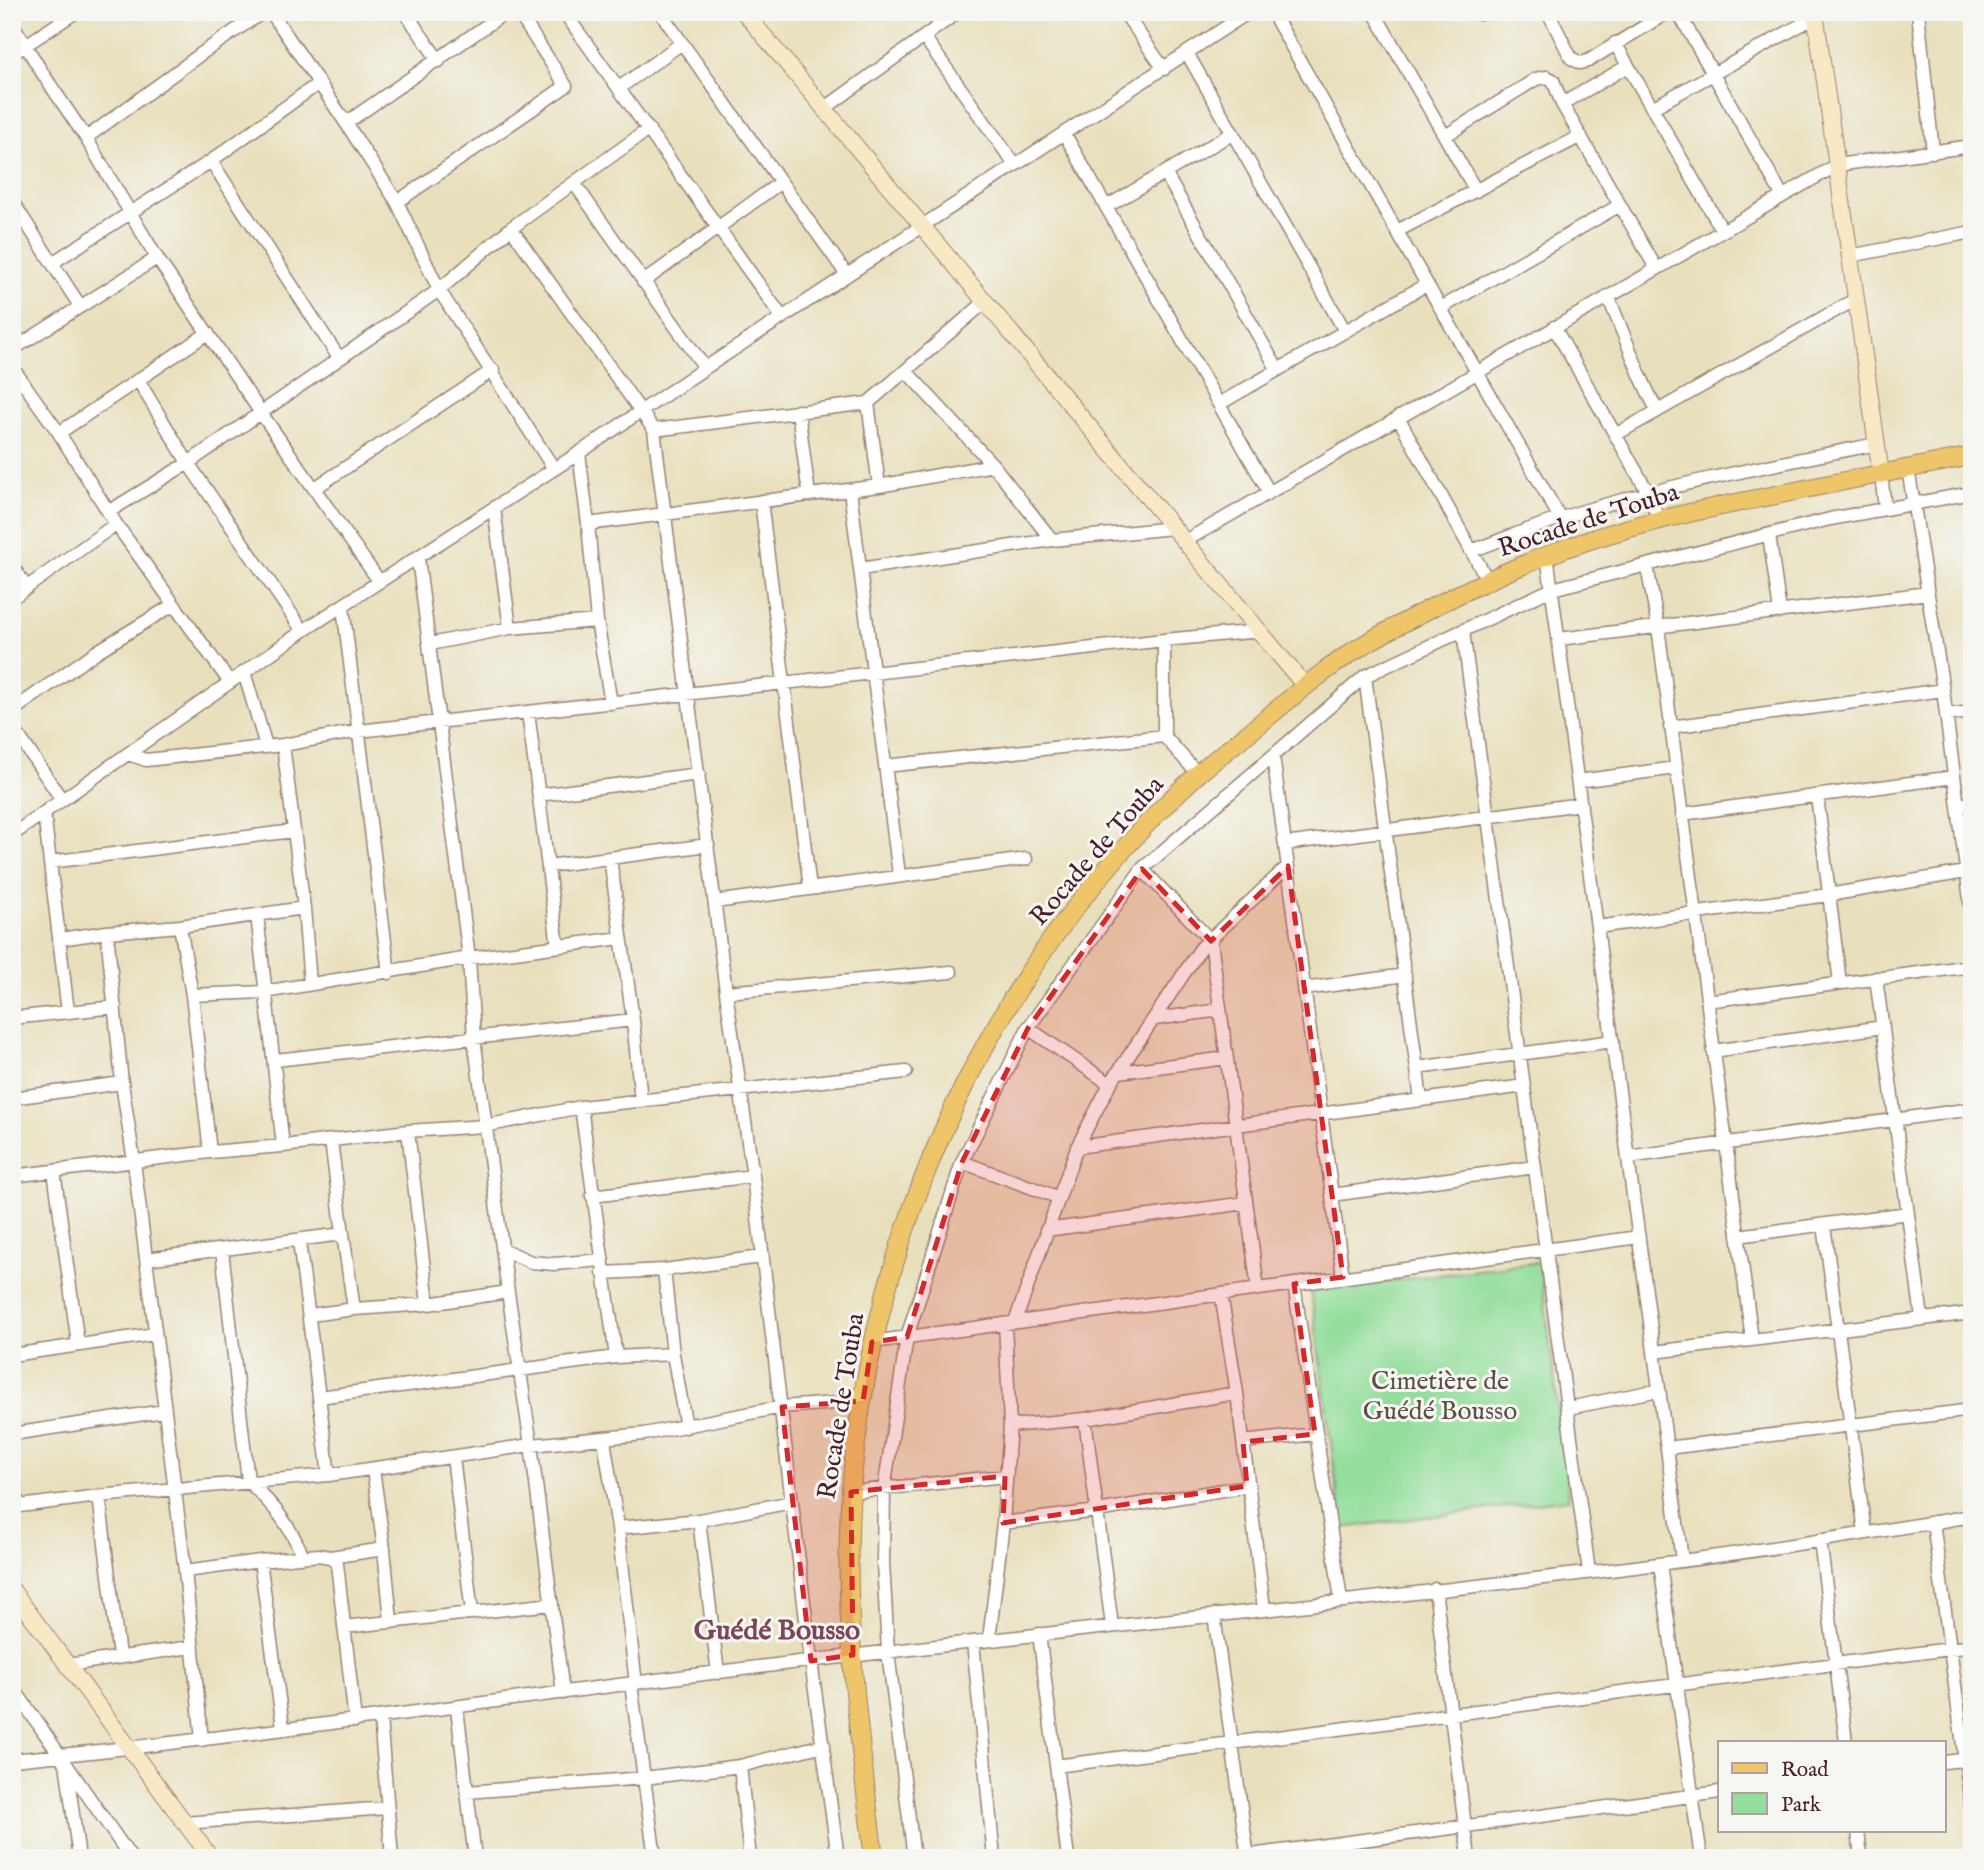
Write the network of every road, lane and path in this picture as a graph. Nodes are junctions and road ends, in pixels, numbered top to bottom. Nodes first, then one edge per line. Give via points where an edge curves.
1 (76, 12) edge
2 (263, 12) edge
3 (271, 12) edge
4 (405, 12) edge
5 (506, 12) edge
6 (518, 12) edge
7 (564, 12) edge
8 (660, 12) edge
9 (744, 12) edge
10 (958, 12) edge
11 (1124, 12) edge
12 (1250, 12) edge
13 (1272, 12) edge
14 (1374, 12) edge
15 (1548, 12) edge
16 (1668, 12) edge
17 (1678, 12) edge
18 (1918, 12) edge
19 (1815, 15) edge
20 (1232, 17) edge
21 (12, 23) edge
22 (924, 37) junction
23 (682, 43) junction
24 (1615, 43) junction
25 (25, 45) junction
26 (1187, 53) junction
27 (12, 54) edge
28 (439, 61) junction
29 (1628, 66) junction
30 (1164, 69) junction
31 (1712, 72) junction
32 (319, 83) junction
33 (619, 88) junction
34 (1562, 104) junction
35 (824, 108) junction
36 (1652, 108) junction
37 (346, 123) junction
38 (649, 129) junction
39 (1233, 133) junction
40 (1064, 134) junction
41 (1445, 136) junction
42 (1581, 136) junction
43 (86, 138) junction
44 (1972, 146) edge
45 (1933, 152) junction
46 (211, 161) junction
47 (1015, 165) junction
48 (1837, 165) junction
49 (1165, 173) junction
50 (781, 182) junction
51 (574, 183) junction
52 (1476, 191) junction
53 (1782, 195) junction
54 (12, 201) edge
55 (397, 202) junction
56 (1620, 205) junction
57 (1106, 207) junction
58 (129, 214) junction
59 (922, 226) junction
60 (511, 228) junction
61 (718, 228) junction
62 (1721, 230) junction
63 (1396, 231) junction
64 (1972, 232) edge
65 (1850, 256) junction
66 (156, 258) junction
67 (52, 263) junction
68 (1656, 268) junction
69 (847, 275) junction
70 (643, 282) junction
71 (1426, 284) junction
72 (439, 290) junction
73 (1608, 296) junction
74 (1856, 299) junction
75 (985, 302) junction
76 (80, 306) junction
77 (1440, 309) junction
78 (782, 317) junction
79 (1554, 327) junction
80 (1345, 331) junction
81 (208, 333) junction
82 (12, 350) edge
83 (339, 358) junction
84 (12, 367) edge
85 (705, 368) junction
86 (493, 370) junction
87 (1278, 370) junction
88 (906, 371) junction
89 (1476, 372) junction
90 (138, 380) junction
91 (869, 403) junction
92 (1219, 404) junction
93 (639, 411) junction
94 (798, 411) junction
95 (1657, 411) junction
96 (261, 413) junction
97 (1398, 417) junction
98 (654, 430) junction
99 (58, 433) junction
100 (1615, 435) junction
101 (1877, 444) junction
102 (579, 453) junction
103 (1972, 456) edge
104 (188, 463) junction
105 (993, 465) junction
106 (554, 468) junction
107 (1908, 468) junction
108 (1881, 474) junction
109 (879, 486) junction
110 (315, 488) junction
111 (850, 489) junction
112 (1269, 492) junction
113 (1972, 493) edge
114 (1649, 494) junction
115 (809, 495) junction
116 (761, 501) junction
117 (1914, 504) junction
118 (494, 508) junction
119 (1885, 509) junction
120 (108, 512) junction
121 (665, 514) junction
122 (1560, 518) junction
123 (1658, 518) junction
124 (116, 524) junction
125 (589, 524) junction
126 (1173, 528) junction
127 (1769, 535) junction
128 (1052, 540) junction
129 (1185, 541) junction
130 (1471, 551) junction
131 (1547, 555) junction
132 (418, 558) junction
133 (12, 566) edge
134 (1647, 566) junction
135 (860, 569) junction
136 (379, 581) junction
137 (1488, 581) junction
138 (27, 588) junction
139 (1552, 589) junction
140 (1928, 593) junction
141 (12, 598) edge
142 (173, 605) junction
143 (343, 607) junction
144 (1780, 612) junction
145 (597, 621) junction
146 (1658, 627) junction
147 (510, 628) junction
148 (303, 631) junction
149 (1260, 631) junction
150 (1463, 631) junction
151 (1559, 639) junction
152 (1164, 640) junction
153 (430, 644) junction
154 (244, 672) junction
155 (873, 673) junction
156 (1365, 676) junction
157 (229, 681) junction
158 (784, 683) junction
159 (1305, 686) junction
160 (1943, 690) junction
161 (689, 694) junction
162 (611, 703) junction
163 (12, 711) edge
164 (528, 712) junction
165 (1972, 712) edge
166 (1946, 715) junction
167 (439, 722) junction
168 (12, 726) edge
169 (1670, 727) junction
170 (359, 731) junction
171 (1164, 737) junction
172 (282, 745) junction
173 (266, 746) junction
174 (128, 754) junction
175 (1273, 756) junction
176 (885, 766) junction
177 (1676, 768) junction
178 (699, 774) junction
179 (1198, 774) junction
180 (1954, 777) junction
181 (1578, 781) junction
182 (539, 795) junction
183 (1817, 796) junction
184 (62, 800) junction
185 (1972, 803) edge
186 (1581, 804) junction
187 (1958, 805) junction
188 (44, 813) junction
189 (1682, 814) junction
190 (1488, 817) junction
191 (293, 831) junction
192 (1385, 831) junction
193 (12, 835) edge
194 (1285, 844) junction
195 (708, 845) junction
196 (610, 858) junction
197 (1026, 859) dead end
198 (50, 862) junction
199 (548, 866) junction
200 (1288, 866) junction
201 (1142, 869) junction
202 (899, 875) junction
203 (1968, 878) edge
204 (810, 888) junction
205 (1828, 895) junction
206 (715, 902) junction
207 (304, 908) junction
208 (1695, 914) junction
209 (257, 915) junction
210 (1972, 915) edge
211 (180, 926) junction
212 (1597, 927) junction
213 (107, 932) junction
214 (621, 938) junction
215 (60, 939) junction
216 (1211, 941) junction
217 (558, 946) junction
218 (469, 958) junction
219 (1972, 966) edge
220 (951, 972) dead end
221 (389, 973) junction
222 (1405, 975) junction
223 (1876, 978) junction
224 (1840, 983) junction
225 (310, 984) junction
226 (1304, 989) junction
227 (264, 992) junction
228 (726, 992) junction
229 (191, 995) junction
230 (1707, 1001) junction
231 (115, 1007) junction
232 (1220, 1010) junction
233 (68, 1012) junction
234 (12, 1018) edge
235 (1155, 1019) junction
236 (634, 1020) junction
237 (1883, 1027) junction
238 (1028, 1028) junction
239 (474, 1038) junction
240 (1613, 1041) junction
241 (1713, 1051) junction
242 (1520, 1054) junction
243 (1227, 1058) junction
244 (275, 1060) junction
245 (1417, 1068) junction
246 (906, 1072) dead end
247 (1119, 1072) junction
248 (122, 1083) junction
249 (1110, 1084) junction
250 (1524, 1086) junction
251 (739, 1088) junction
252 (12, 1098) edge
253 (1421, 1100) junction
254 (641, 1101) junction
255 (581, 1107) junction
256 (1972, 1109) edge
257 (1321, 1113) junction
258 (1896, 1120) junction
259 (1236, 1125) junction
260 (485, 1126) junction
261 (408, 1131) junction
262 (331, 1141) junction
263 (1726, 1143) junction
264 (283, 1146) junction
265 (1077, 1147) junction
266 (210, 1152) junction
267 (1628, 1157) junction
268 (134, 1162) junction
269 (962, 1162) junction
270 (1535, 1167) junction
271 (54, 1171) junction
272 (12, 1176) edge
273 (753, 1176) junction
274 (1332, 1195) junction
275 (592, 1196) junction
276 (1057, 1197) junction
277 (1246, 1203) junction
278 (1908, 1213) junction
279 (1824, 1225) junction
280 (1046, 1230) junction
281 (343, 1234) junction
282 (1738, 1236) junction
283 (1639, 1237) junction
284 (299, 1241) junction
285 (502, 1249) junction
286 (222, 1250) junction
287 (1546, 1250) junction
288 (761, 1257) junction
289 (146, 1259) junction
290 (603, 1266) junction
291 (664, 1270) junction
292 (1343, 1277) junction
293 (1294, 1284) junction
294 (1258, 1289) junction
295 (508, 1292) junction
296 (1221, 1294) junction
297 (428, 1304) junction
298 (354, 1309) junction
299 (1972, 1313) edge
300 (310, 1315) junction
301 (1922, 1318) junction
302 (1010, 1323) junction
303 (1838, 1329) junction
304 (155, 1334) junction
305 (907, 1337) junction
306 (1752, 1340) junction
307 (872, 1342) junction
308 (78, 1344) junction
309 (1654, 1352) junction
310 (673, 1354) junction
311 (12, 1355) edge
312 (616, 1357) junction
313 (519, 1370) junction
314 (1660, 1390) junction
315 (1237, 1393) junction
316 (319, 1396) junction
317 (863, 1401) junction
318 (782, 1407) junction
319 (1568, 1408) junction
320 (1972, 1410) edge
321 (164, 1411) junction
322 (1085, 1419) junction
323 (1851, 1425) junction
324 (1010, 1426) junction
325 (686, 1427) junction
326 (12, 1434) edge
327 (1315, 1434) junction
328 (604, 1440) junction
329 (1243, 1442) junction
330 (531, 1445) junction
331 (1667, 1448) junction
332 (453, 1457) junction
333 (12, 1464) edge
334 (373, 1469) junction
335 (330, 1475) junction
336 (1005, 1476) junction
337 (248, 1481) junction
338 (1247, 1486) junction
339 (884, 1490) junction
340 (175, 1491) junction
341 (851, 1492) junction
342 (99, 1496) junction
343 (792, 1503) junction
344 (15, 1507) edge
345 (1097, 1511) junction
346 (1972, 1516) edge
347 (699, 1520) junction
348 (1003, 1522) junction
349 (1933, 1522) junction
350 (618, 1528) junction
351 (1865, 1533) junction
352 (1820, 1540) junction
353 (384, 1549) junction
354 (303, 1556) junction
355 (330, 1557) junction
356 (1682, 1560) junction
357 (260, 1561) junction
358 (1660, 1564) junction
359 (185, 1571) junction
360 (1589, 1572) junction
361 (1435, 1589) junction
362 (12, 1590) edge
363 (1341, 1600) junction
364 (552, 1604) junction
365 (1264, 1609) junction
366 (472, 1613) junction
367 (1213, 1615) junction
368 (391, 1621) junction
369 (1112, 1626) junction
370 (345, 1627) junction
371 (1039, 1634) junction
372 (989, 1640) junction
373 (973, 1642) junction
374 (1972, 1646) edge
375 (191, 1647) junction
376 (1950, 1649) junction
377 (888, 1651) junction
378 (119, 1656) junction
379 (853, 1656) junction
380 (811, 1661) junction
381 (1836, 1664) junction
382 (68, 1665) junction
383 (718, 1673) junction
384 (633, 1684) junction
385 (1679, 1684) junction
386 (12, 1686) edge
387 (563, 1693) junction
388 (457, 1708) junction
389 (1451, 1714) junction
390 (380, 1718) junction
391 (355, 1721) junction
392 (283, 1727) junction
393 (202, 1740) junction
394 (1846, 1741) edge
395 (1232, 1743) junction
396 (824, 1745) junction
397 (128, 1746) junction
398 (1968, 1759) edge
399 (12, 1760) edge
400 (64, 1761) junction
401 (1946, 1762) edge
402 (740, 1766) junction
403 (1056, 1766) junction
404 (644, 1778) junction
405 (467, 1792) junction
406 (1718, 1792) edge
407 (1693, 1796) junction
408 (387, 1808) junction
409 (1972, 1812) edge
410 (184, 1823) junction
411 (1465, 1826) junction
412 (1857, 1832) edge
413 (655, 1856) edge
414 (1248, 1856) edge
415 (79, 1858) edge
416 (131, 1858) edge
417 (211, 1858) edge
418 (392, 1858) edge
419 (475, 1858) edge
420 (628, 1858) edge
421 (750, 1858) edge
422 (838, 1858) edge
423 (874, 1858) edge
424 (914, 1858) edge
425 (994, 1858) edge
426 (1068, 1858) edge
427 (1229, 1858) edge
428 (1469, 1858) edge
429 (1701, 1858) edge
430 (1861, 1858) edge

1 - 25 street
2 - 43 street
3 - 32 street
4 - 28 street
5 - 28 street
6 - 55 street via 566,86
7 - 33 street
8 - 23 street
9 - 35 street
10 - 22 street
11 - 30 street
12 - 20 street
13 - 63 street
14 - 41 street
15 - 24 street via 1570,58 1580,63
16 - 24 street
17 - 31 street
18 - 45 street
19 - 31 street
19 - 48 street
20 - 26 street
21 - 25 street
22 - 35 street
22 - 47 street
23 - 33 street
23 - 50 street
24 - 29 street
25 - 27 street
25 - 43 street
26 - 30 street
26 - 39 street
28 - 37 street
29 - 34 street
29 - 36 street
30 - 40 street
31 - 36 street
31 - 53 street
32 - 37 street
32 - 46 street
33 - 38 street
34 - 41 street via 1553,80 1535,79
34 - 42 street
35 - 59 street
36 - 62 street
37 - 55 street
38 - 51 street
38 - 61 street
39 - 49 street
39 - 80 street
40 - 47 street
40 - 57 street
41 - 52 street
42 - 52 street
42 - 56 street
43 - 58 street
44 - 45 street
45 - 48 street
46 - 58 street
46 - 83 street
47 - 59 street
48 - 53 street
48 - 65 street
49 - 57 street
49 - 87 street
50 - 61 street
50 - 69 street
51 - 60 street
51 - 70 street
52 - 63 street
53 - 62 street
54 - 67 street
55 - 72 street
56 - 68 street
56 - 77 street
57 - 92 street
58 - 66 street
58 - 67 street
59 - 69 street
59 - 75 street
60 - 72 street
60 - 93 street
61 - 70 street
61 - 78 street
62 - 68 street
63 - 71 street
64 - 65 street
65 - 74 street
66 - 76 street
66 - 81 street
67 - 76 street
68 - 73 street
69 - 78 street
70 - 85 street
71 - 77 street
71 - 80 street
72 - 83 street
72 - 86 street
73 - 79 street
73 - 95 street
74 - 95 street
74 - 101 street
75 - 88 street
75 - 126 street
76 - 82 street
77 - 89 street
78 - 85 street
79 - 89 street
79 - 100 street
80 - 87 street
81 - 90 street
81 - 96 street
83 - 96 street
84 - 99 street
85 - 93 street
86 - 106 street
86 - 110 street
87 - 92 street
88 - 91 street
88 - 105 street
89 - 97 street
89 - 122 street
90 - 99 street
90 - 104 street
91 - 94 street
91 - 109 street
92 - 112 street
93 - 98 street
93 - 102 street
94 - 98 street
94 - 115 street
95 - 100 street
96 - 104 street
96 - 110 street
97 - 112 street
97 - 130 street
98 - 121 street
99 - 120 street
100 - 114 street
101 - 108 street
101 - 114 street
102 - 106 street
102 - 125 street
103 - 107 main road, Rocade de Touba
104 - 120 street
104 - 148 street
105 - 109 street
105 - 128 street
106 - 118 street
107 - 108 main road, Rocade de Touba
107 - 117 street
108 - 119 street
108 - 123 main road, Rocade de Touba
109 - 111 street
110 - 136 street
111 - 115 street
111 - 135 street
112 - 129 street
113 - 117 street
114 - 122 street
114 - 123 street
115 - 116 street
116 - 121 street
116 - 158 street
117 - 119 street
117 - 140 street
118 - 132 street
118 - 147 street
119 - 127 street
120 - 124 street
121 - 125 street
121 - 161 street
122 - 130 street
123 - 131 main road, Rocade de Touba
124 - 138 street
124 - 142 street
125 - 145 street
126 - 128 street
126 - 129 street
127 - 134 street
127 - 144 street
128 - 135 street
129 - 149 street
130 - 137 street
131 - 137 main road, Rocade de Touba
131 - 139 street
132 - 136 street
132 - 153 street
133 - 138 street
134 - 139 street
134 - 146 street
135 - 155 street
136 - 143 street
137 - 159 main road, Rocade de Touba via 1368,643
138 - 141 street
139 - 150 street
139 - 151 street
140 - 144 street
140 - 160 street
142 - 157 street
142 - 163 street
143 - 148 street
143 - 170 street
144 - 146 street
145 - 147 street
145 - 162 street
146 - 151 street
146 - 169 street
147 - 153 street
148 - 154 street
149 - 152 street
149 - 159 street
150 - 156 street
150 - 190 street
151 - 181 street
152 - 155 street
152 - 171 street
153 - 167 street
154 - 157 street
154 - 173 street
155 - 158 street
155 - 176 street
156 - 175 street
156 - 192 street
157 - 174 street
158 - 161 street
158 - 204 street
159 - 179 main road, Rocade de Touba
160 - 166 street
160 - 169 street
161 - 162 street
161 - 178 street
162 - 164 street
164 - 167 street
164 - 182 street
165 - 166 street
166 - 180 street
167 - 170 street
167 - 218 street
168 - 184 street
169 - 177 street
170 - 172 street
170 - 221 street
171 - 176 street
171 - 179 street
172 - 173 street
172 - 191 street
173 - 174 street via 146,760
174 - 184 street
175 - 194 street
175 - 201 street
176 - 202 street
177 - 181 street
177 - 189 street
178 - 182 street
178 - 195 street
179 - 307 main road, Rocade de Touba via 1089,892 1044,950 979,1056 910,1214
180 - 183 street
180 - 187 street
181 - 186 street
182 - 199 street
183 - 189 street
183 - 205 street
184 - 188 street
185 - 187 street
186 - 190 street
186 - 212 street
187 - 203 street
188 - 193 street
188 - 198 street
189 - 208 street
190 - 192 street
190 - 242 street
191 - 198 street
191 - 207 street
192 - 194 street
192 - 222 street
194 - 200 street
195 - 196 street
195 - 206 street
196 - 199 street
196 - 214 street
197 - 202 street
198 - 215 street
199 - 217 street
200 - 216 street
200 - 226 street
201 - 216 street
201 - 238 street
202 - 204 street
203 - 205 street
203 - 210 street
204 - 206 street
205 - 208 street
205 - 224 street
206 - 228 street
207 - 209 street
207 - 225 street
208 - 212 street
208 - 230 street
209 - 211 street
209 - 227 street
211 - 213 street
211 - 229 street
212 - 240 street
213 - 215 street
213 - 231 street
214 - 217 street
214 - 236 street
215 - 233 street
216 - 232 street
216 - 235 street via 1201,948
217 - 218 street
218 - 221 street
218 - 239 street
219 - 223 street
220 - 228 street
221 - 225 street
222 - 226 street
222 - 245 street
223 - 224 street
223 - 237 street
224 - 230 street
225 - 227 street
226 - 257 street
227 - 229 street
227 - 244 street
228 - 251 street
229 - 266 street
230 - 241 street
231 - 233 street
231 - 248 street
232 - 235 street
232 - 243 street
233 - 234 street
235 - 247 street
236 - 239 street
236 - 254 street
237 - 241 street
237 - 258 street
238 - 249 street
238 - 269 street
239 - 244 street
239 - 260 street
240 - 242 street
240 - 267 street
241 - 263 street
242 - 245 street
242 - 250 street
243 - 247 street
243 - 259 street
244 - 264 street
245 - 253 street
246 - 251 street
247 - 249 street
248 - 252 street
248 - 268 street
249 - 265 street
250 - 253 street
250 - 270 street
251 - 254 street
251 - 273 street
253 - 257 street
254 - 255 street
255 - 260 street
255 - 275 street
256 - 258 street
257 - 259 street
257 - 274 street
258 - 263 street
258 - 278 street
259 - 265 street
259 - 277 street
260 - 261 street
260 - 285 street
261 - 262 street
261 - 297 street
262 - 264 street
262 - 281 street
263 - 267 street
263 - 282 street
264 - 266 street
265 - 276 street
266 - 268 street
267 - 283 street
268 - 271 street
268 - 289 street
269 - 276 street
269 - 305 street
270 - 274 street
270 - 287 street
271 - 272 street
271 - 308 street
273 - 275 street
273 - 288 street
274 - 292 street
275 - 290 street
276 - 280 street
277 - 280 street
277 - 294 street
278 - 279 street
278 - 301 street
279 - 282 street
279 - 303 street
280 - 302 street
281 - 284 street
281 - 298 street
282 - 306 street
283 - 287 street
283 - 309 street
284 - 286 street
284 - 300 street
285 - 290 street via 531,1262
285 - 295 street
286 - 289 street
286 - 337 street
287 - 292 street
287 - 319 street
288 - 291 street
288 - 318 street
289 - 304 street
290 - 291 street
290 - 312 street
291 - 310 street
292 - 293 street
293 - 294 street
293 - 327 street
294 - 296 street
295 - 297 street
295 - 313 street
296 - 302 street
296 - 315 street
297 - 298 street
298 - 300 street
299 - 301 street
300 - 316 street
301 - 303 street
302 - 305 street
302 - 324 street
303 - 306 street
303 - 323 street
304 - 308 street
304 - 321 street
305 - 307 street
305 - 339 street
306 - 309 street
307 - 317 main road, Rocade de Touba
308 - 311 street
309 - 314 street
310 - 312 street
310 - 325 street
312 - 313 street
313 - 316 street
313 - 330 street
314 - 319 street
314 - 331 street
315 - 322 street
315 - 329 street
316 - 335 street
317 - 318 street
317 - 341 main road, Rocade de Touba
318 - 325 street
318 - 343 street
319 - 360 street
320 - 323 street
321 - 326 street
321 - 340 street
322 - 324 street
322 - 345 street
323 - 331 street
323 - 351 street
324 - 336 street
325 - 328 street
327 - 329 street
327 - 363 street
328 - 330 street
328 - 350 street
329 - 338 street
330 - 332 street
330 - 364 street
331 - 356 street
332 - 334 street
332 - 366 street
333 - 344 street
334 - 335 street
334 - 353 street
335 - 337 street
336 - 339 street
336 - 348 street
337 - 340 street
337 - 354 street via 290,1528
338 - 345 street
338 - 365 street
339 - 341 street
339 - 377 street
340 - 342 street
340 - 359 street
341 - 379 main road, Rocade de Touba
342 - 344 street
342 - 378 street
343 - 347 street
343 - 380 street
345 - 348 street
345 - 369 street
346 - 349 street
347 - 350 street
347 - 383 street
348 - 372 street
349 - 351 street
349 - 376 street
350 - 384 street
351 - 352 street
352 - 356 street
352 - 381 street
353 - 355 street
353 - 368 street
354 - 355 street
354 - 357 street
355 - 370 street via 337,1564
356 - 358 street
357 - 359 street
357 - 392 street
358 - 360 street
358 - 385 street
359 - 375 street
360 - 361 street
361 - 363 street
361 - 389 street
362 - 382 street
363 - 365 street
364 - 366 street
364 - 387 street
365 - 367 street
366 - 368 street
367 - 369 street
367 - 395 street
368 - 370 street
369 - 371 street
370 - 391 street
371 - 372 street
371 - 403 street
372 - 373 street
373 - 377 street
373 - 425 street
374 - 376 street
375 - 378 street
375 - 393 street
376 - 381 street
376 - 398 street
377 - 379 street
377 - 424 street
378 - 382 street
379 - 380 street
379 - 423 main road, Rocade de Touba
380 - 383 street
380 - 396 street
381 - 385 street
381 - 394 street
382 - 397 street
383 - 384 street
384 - 387 street
384 - 404 street
385 - 389 street
385 - 407 street
386 - 400 street
387 - 388 street
388 - 390 street
388 - 405 street
389 - 395 street
389 - 411 street
390 - 391 street
390 - 408 street
391 - 392 street
392 - 393 street
393 - 397 street
395 - 403 street
395 - 414 street
396 - 402 street
396 - 422 street
397 - 400 street
397 - 410 street
398 - 401 street
398 - 409 street
399 - 400 street
400 - 415 street
400 - 416 street
402 - 404 street
402 - 421 street
403 - 426 street
404 - 405 street
404 - 413 street
405 - 419 street
406 - 407 street
407 - 411 street
407 - 429 street
408 - 410 street
408 - 418 street
410 - 417 street
411 - 414 street
411 - 428 street
412 - 430 street
413 - 420 street
414 - 427 street

